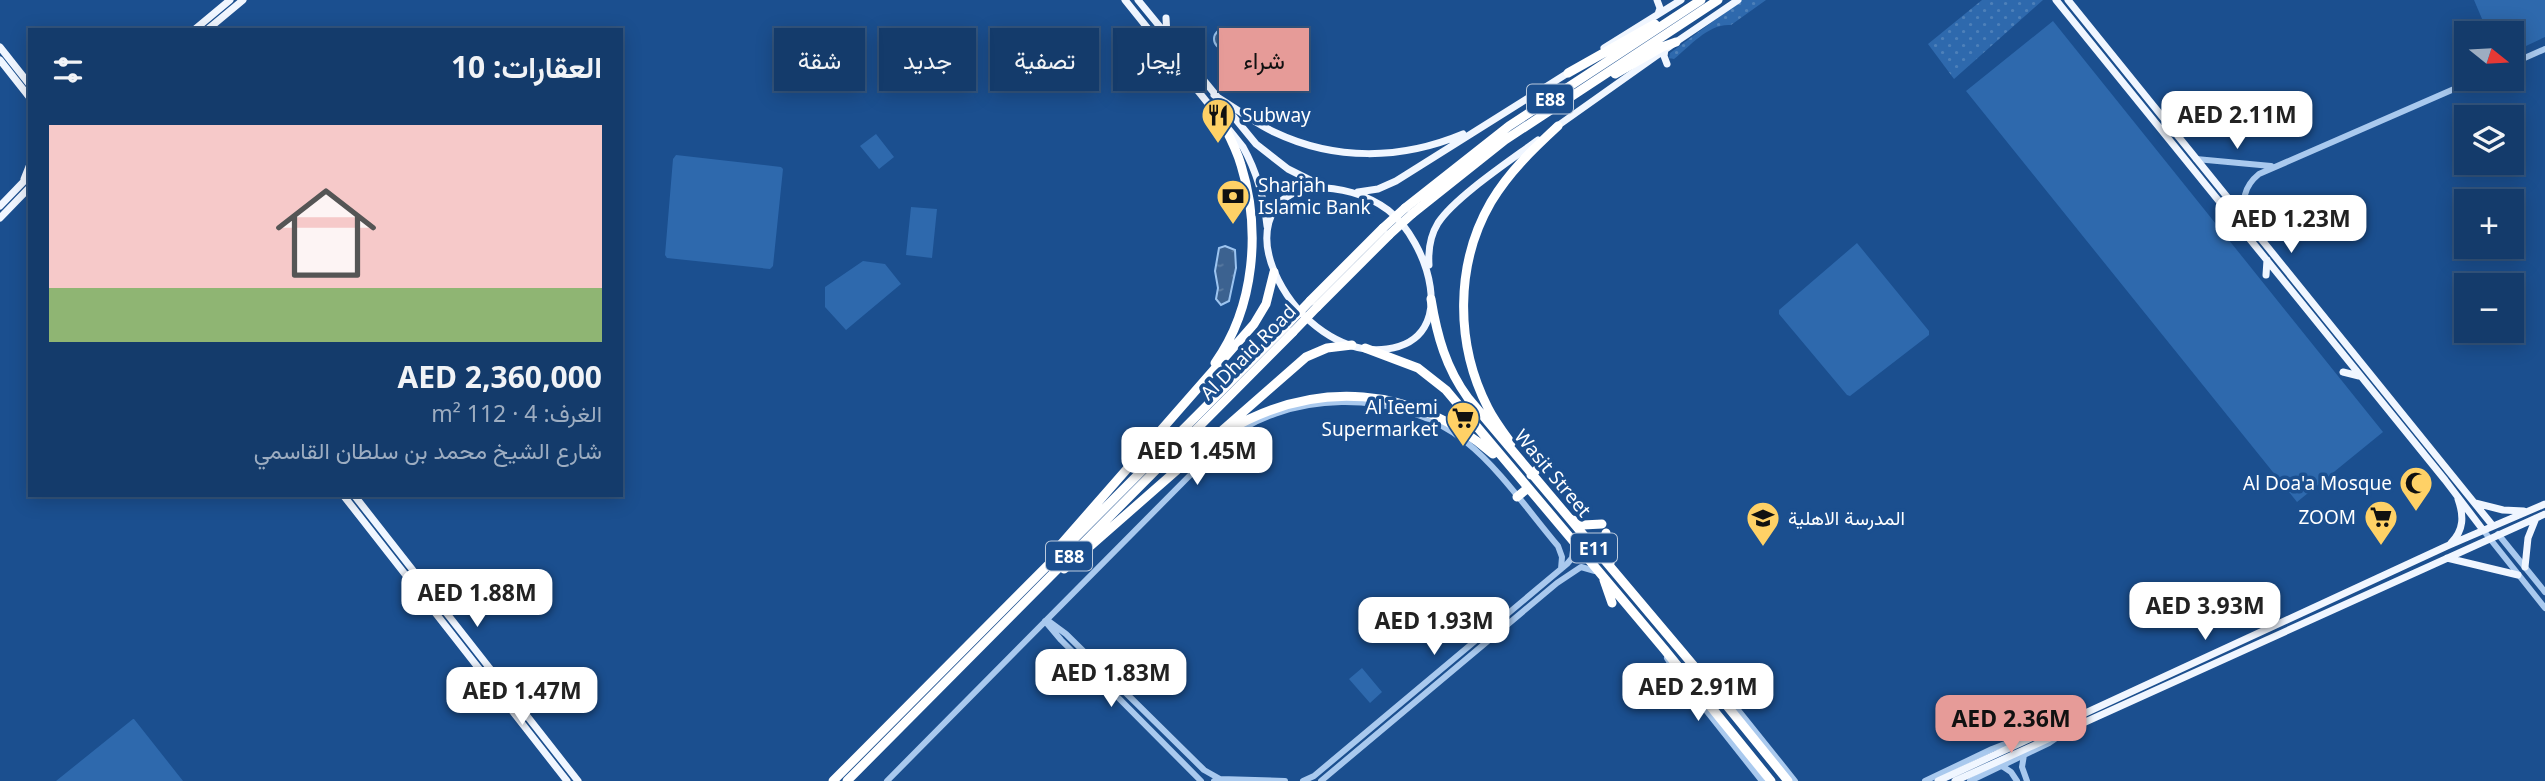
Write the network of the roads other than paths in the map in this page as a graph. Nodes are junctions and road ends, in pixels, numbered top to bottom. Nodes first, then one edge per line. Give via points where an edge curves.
1 (230, 0) edge
2 (243, 0) edge
3 (1125, 0) edge
4 (1138, 0) edge
5 (1657, 0) edge
6 (1681, 0) edge
7 (1701, 0) edge
8 (1718, 0) edge
9 (1738, 0) edge
10 (2056, 0) edge
11 (2068, 0) edge
12 (1658, 14) junction
13 (1166, 18) dead end
14 (196, 28) edge
15 (209, 28) edge
16 (1148, 28) edge
17 (1160, 28) edge
18 (1167, 28) edge
19 (1676, 42) junction
20 (0, 47) edge
21 (1665, 49) junction
22 (2545, 49) edge
23 (2096, 51) junction
24 (2524, 58) edge
25 (0, 60) edge
26 (1667, 64) dead end
27 (2120, 65) junction
28 (1568, 73) junction
29 (28, 82) edge
30 (1205, 84) edge
31 (2454, 89) edge
32 (1198, 91) edge
33 (28, 95) edge
34 (1214, 95) junction
35 (1570, 96) junction
36 (1219, 116) junction
37 (1483, 126) junction
38 (1558, 126) junction
39 (2196, 159) junction
40 (2277, 166) junction
41 (2182, 171) dead end
42 (2196, 173) junction
43 (27, 187) edge
44 (1324, 187) junction
45 (1354, 192) junction
46 (0, 206) edge
47 (1408, 211) junction
48 (0, 218) edge
49 (2246, 222) junction
50 (1268, 233) junction
51 (2267, 260) junction
52 (1274, 272) junction
53 (2266, 275) dead end
54 (2282, 280) junction
55 (1430, 283) junction
56 (2298, 285) junction
57 (1431, 299) junction
58 (1289, 329) junction
59 (1352, 345) junction
60 (1365, 348) junction
61 (2343, 372) dead end
62 (2359, 376) junction
63 (1194, 394) junction
64 (1206, 443) junction
65 (1506, 463) junction
66 (1521, 463) junction
67 (1543, 464) dead end
68 (1531, 475) junction
69 (1528, 488) junction
70 (2455, 492) junction
71 (345, 497) edge
72 (356, 497) edge
73 (1517, 498) junction
74 (2475, 503) junction
75 (2545, 504) edge
76 (2531, 510) junction
77 (2545, 514) edge
78 (1567, 517) junction
79 (2536, 518) junction
80 (2493, 526) junction
81 (2483, 530) junction
82 (2500, 535) junction
83 (2490, 540) junction
84 (1574, 542) junction
85 (2447, 546) junction
86 (2446, 558) junction
87 (2525, 567) junction
88 (1560, 570) junction
89 (1613, 571) junction
90 (1040, 574) junction
91 (1602, 575) junction
92 (2518, 575) junction
93 (1557, 583) junction
94 (1034, 591) junction
95 (2545, 592) edge
96 (1612, 603) dead end
97 (2545, 608) edge
98 (1056, 611) junction
99 (1046, 621) junction
100 (1036, 631) junction
101 (1064, 637) junction
102 (1664, 649) junction
103 (1715, 691) junction
104 (511, 709) junction
105 (522, 710) junction
106 (2056, 726) junction
107 (2063, 733) junction
108 (1777, 750) dead end
109 (1338, 755) junction
110 (2025, 755) junction
111 (1780, 761) junction
112 (1192, 764) junction
113 (2002, 766) junction
114 (2022, 770) junction
115 (1329, 774) junction
116 (2016, 778) edge
117 (1217, 780) edge
118 (567, 781) edge
119 (578, 781) edge
120 (833, 781) edge
121 (847, 781) edge
122 (887, 781) edge
123 (1201, 781) edge
124 (1285, 781) edge
125 (1303, 781) edge
126 (1321, 781) edge
127 (1762, 781) edge
128 (1771, 781) edge
129 (1788, 781) edge
130 (1795, 781) edge
131 (1925, 781) edge
132 (1938, 781) edge
133 (1955, 781) edge
134 (1970, 781) edge
135 (2027, 781) edge

1 - 14 main road
2 - 15 main road
3 - 16 main road
4 - 17 main road
5 - 12 main road
6 - 12 main road
7 - 28 highway
7 - 47 highway, Al Dhaid Road / E88 via 1509,126
8 - 35 highway, Al Dhaid Road / E88
9 - 19 main road
10 - 23 main road
11 - 27 main road
12 - 28 main road
13 - 18 main road
19 - 21 main road
19 - 35 highway
20 - 29 main road
21 - 26 main road
21 - 38 main road
22 - 24 street
23 - 27 main road via 2102,48
23 - 42 main road
25 - 33 main road
27 - 39 main road
28 - 37 main road
30 - 34 main road
31 - 40 street
32 - 36 main road
34 - 37 main road via 1285,137 1343,152 1377,155 1415,150
34 - 44 main road via 1266,153
35 - 47 highway, Al Dhaid Road / E88
36 - 50 main road via 1254,168
36 - 63 highway via 1245,181 1251,262 1237,322
37 - 45 main road via 1396,181
38 - 55 main road via 1443,217 1430,244
38 - 66 highway via 1516,167 1491,202 1473,245 1464,298 1471,366 1486,405
39 - 40 street
39 - 49 main road
40 - 49 street via 2256,177 2246,189
41 - 42 main road
42 - 51 main road
43 - 46 main road
43 - 48 main road
44 - 45 main road
44 - 50 main road via 1290,194 1275,211
45 - 55 main road via 1388,210 1407,229 1421,251
47 - 58 highway, Al Dhaid Road / E88, bridge
49 - 56 main road
50 - 52 main road
51 - 53 main road
51 - 54 main road
52 - 59 main road via 1301,314 1326,335
52 - 63 highway via 1261,314
54 - 56 main road via 2295,289
54 - 62 main road
55 - 57 main road
56 - 74 main road
57 - 60 main road via 1424,326 1413,339 1395,348
57 - 66 highway, Wasit Street / E11 via 1451,373
58 - 90 highway, Al Dhaid Road / E88
58 - 94 highway, Al Dhaid Road / E88
59 - 60 main road
59 - 64 highway via 1306,357
60 - 65 highway, Wasit Street / E11 via 1433,378
61 - 62 main road
62 - 70 main road
63 - 90 highway
64 - 65 highway via 1282,405 1331,396 1364,397 1430,413
64 - 94 highway
65 - 69 highway, Wasit Street / E11
66 - 68 highway, Wasit Street / E11
67 - 68 highway
68 - 78 highway, Wasit Street / E11
69 - 73 highway
69 - 84 highway, Wasit Street / E11
70 - 81 main road
70 - 85 main road via 2461,525
71 - 104 main road
72 - 105 main road
73 - 88 street via 1558,546
73 - 98 street via 1468,443 1426,418 1355,402 1294,408 1259,420 1224,441
74 - 76 main road
74 - 80 main road
75 - 76 main road
76 - 80 main road
77 - 79 main road
78 - 89 highway, Wasit Street / E11
78 - 89 highway via 1604,528 1604,547
79 - 82 main road
79 - 87 main road
80 - 81 main road
80 - 82 street
81 - 83 street
81 - 85 main road
82 - 83 main road
82 - 87 street
83 - 86 main road
83 - 92 street
84 - 88 street via 1572,558
84 - 91 highway, Wasit Street / E11
85 - 106 main road
86 - 92 main road
86 - 107 main road
87 - 95 street
88 - 93 street
88 - 109 street
89 - 103 highway, Wasit Street / E11
90 - 120 highway, Al Dhaid Road / E88
91 - 93 street via 1581,567
91 - 96 highway
91 - 102 highway, Wasit Street / E11
92 - 97 street
93 - 115 street
94 - 121 highway, Al Dhaid Road / E88
98 - 99 street
98 - 101 street
99 - 100 street
99 - 101 street
100 - 101 street
100 - 122 street
101 - 112 street
102 - 127 street via 1678,675
102 - 128 highway, Wasit Street / E11
103 - 111 street via 1731,701
103 - 129 highway, Wasit Street / E11
104 - 105 main road
104 - 118 main road
105 - 119 main road
106 - 131 street via 2003,744
106 - 132 main road
107 - 110 street
107 - 133 main road
108 - 111 street
109 - 115 street via 1326,771
109 - 125 street
110 - 113 street
110 - 114 street
111 - 130 street
112 - 117 street
112 - 123 street
113 - 116 street
113 - 134 street
114 - 116 street via 2016,767
114 - 135 street
115 - 126 street
117 - 124 street

